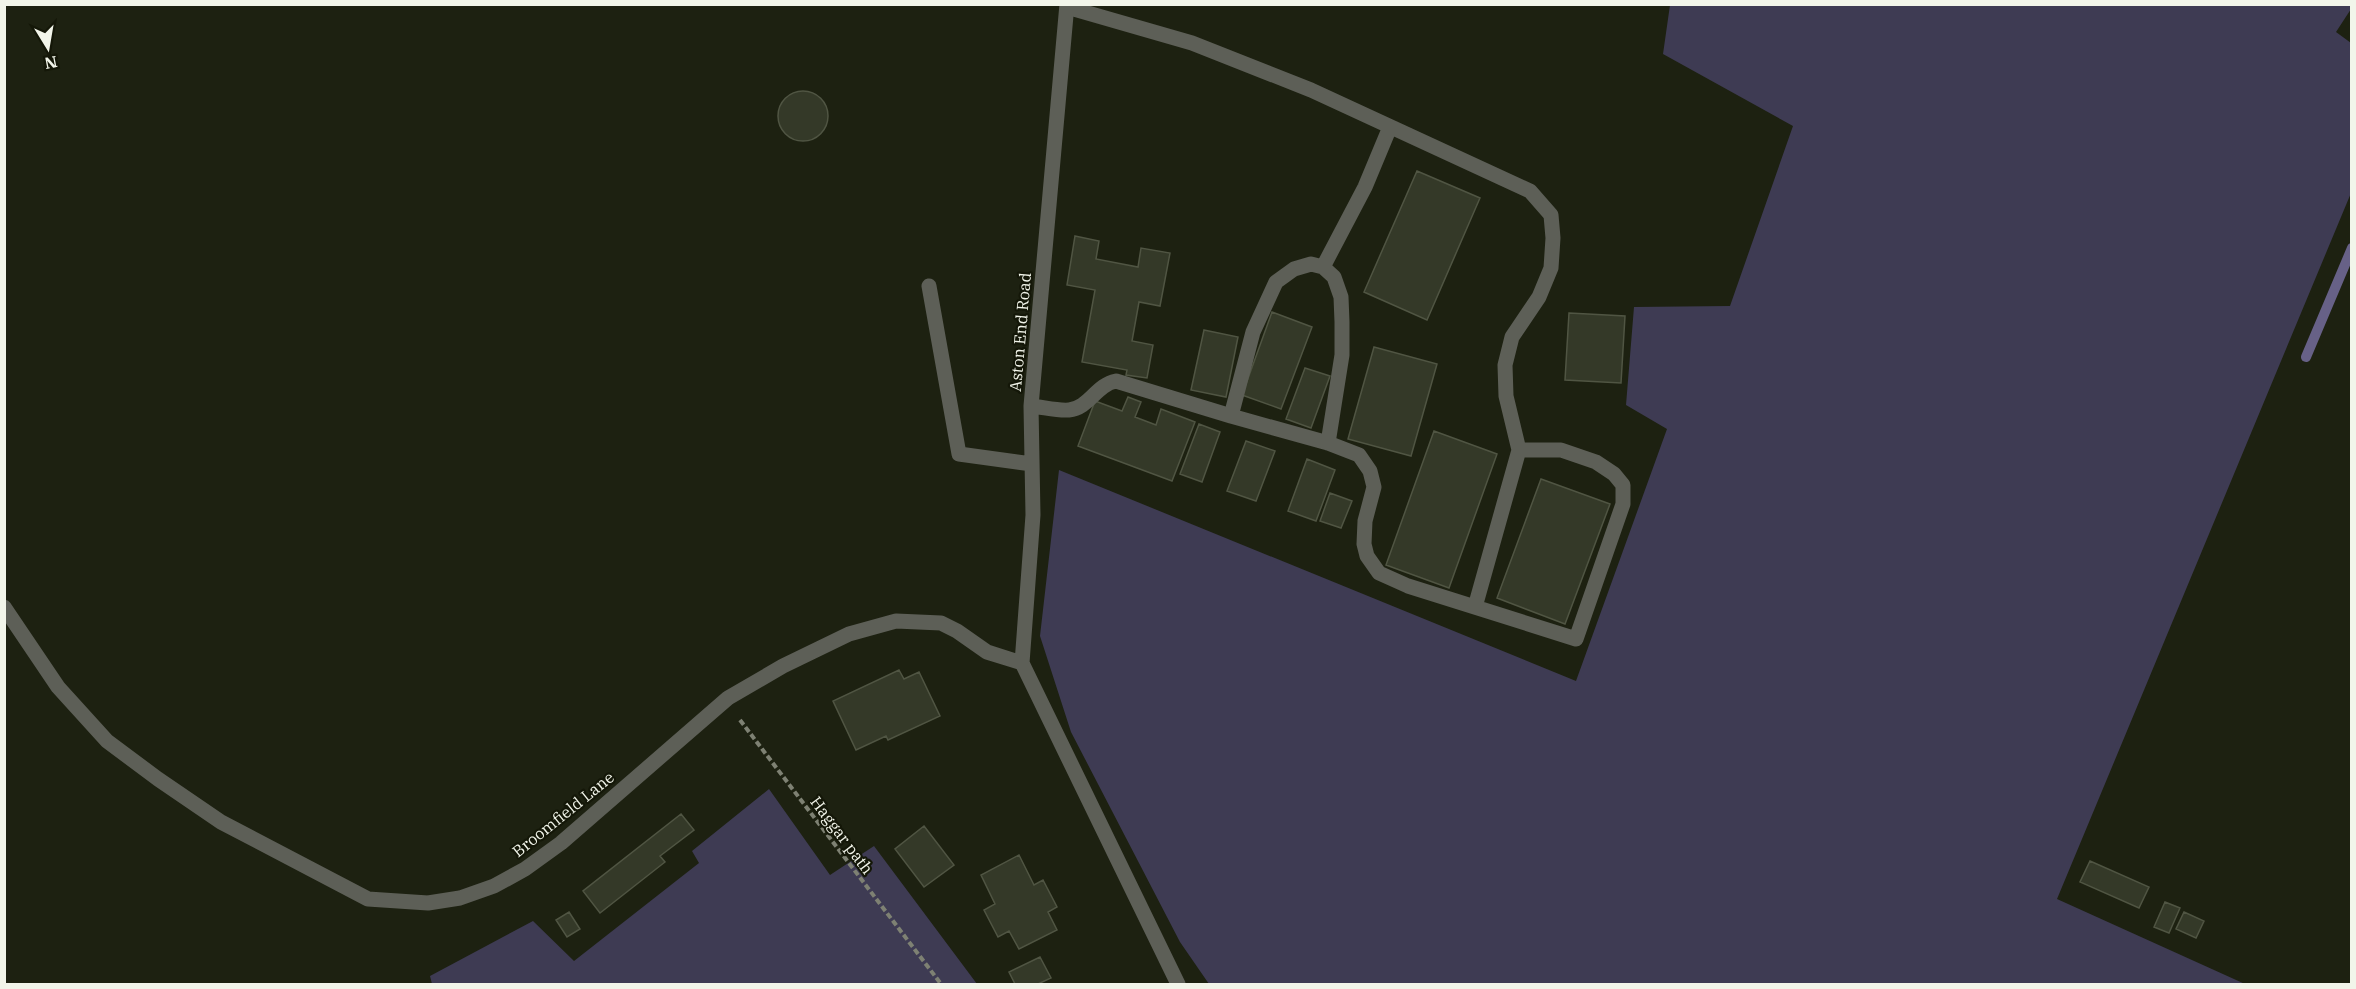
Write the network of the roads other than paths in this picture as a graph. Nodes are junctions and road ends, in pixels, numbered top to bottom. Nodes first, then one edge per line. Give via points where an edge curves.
1 (1067, 6) edge
2 (1390, 127) junction
3 (1323, 267) junction
4 (928, 286) dead end
5 (1031, 406) junction
6 (1231, 416) junction
7 (1328, 443) junction
8 (1519, 450) junction
9 (1032, 464) junction
10 (4, 607) edge
11 (1475, 608) junction
12 (1022, 663) junction
13 (1178, 984) edge

1 - 2 street via 1192,43 1311,90
1 - 5 street, Aston End Road
2 - 3 street via 1365,187
2 - 8 street via 1530,191 1551,215 1551,268 1539,297 1512,337 1504,365 1506,396
3 - 6 street via 1311,264 1276,282 1253,332
3 - 7 street via 1334,277 1341,297 1342,322 1342,355
4 - 9 street via 959,454
5 - 6 street via 1069,410 1082,405 1108,382 1116,381
5 - 9 street, Aston End Road
6 - 7 street
7 - 11 street via 1359,455 1370,471 1374,487 1364,544 1379,573
8 - 11 street
8 - 11 street via 1561,450 1596,462 1623,485 1623,504 1576,639
9 - 12 street, Aston End Road via 1033,514
10 - 12 street, Broomfield Lane via 58,687 107,741 158,779 221,822 368,899 428,903 460,898 525,869 561,843 728,698 849,634 896,621 941,623 987,652
12 - 13 street

